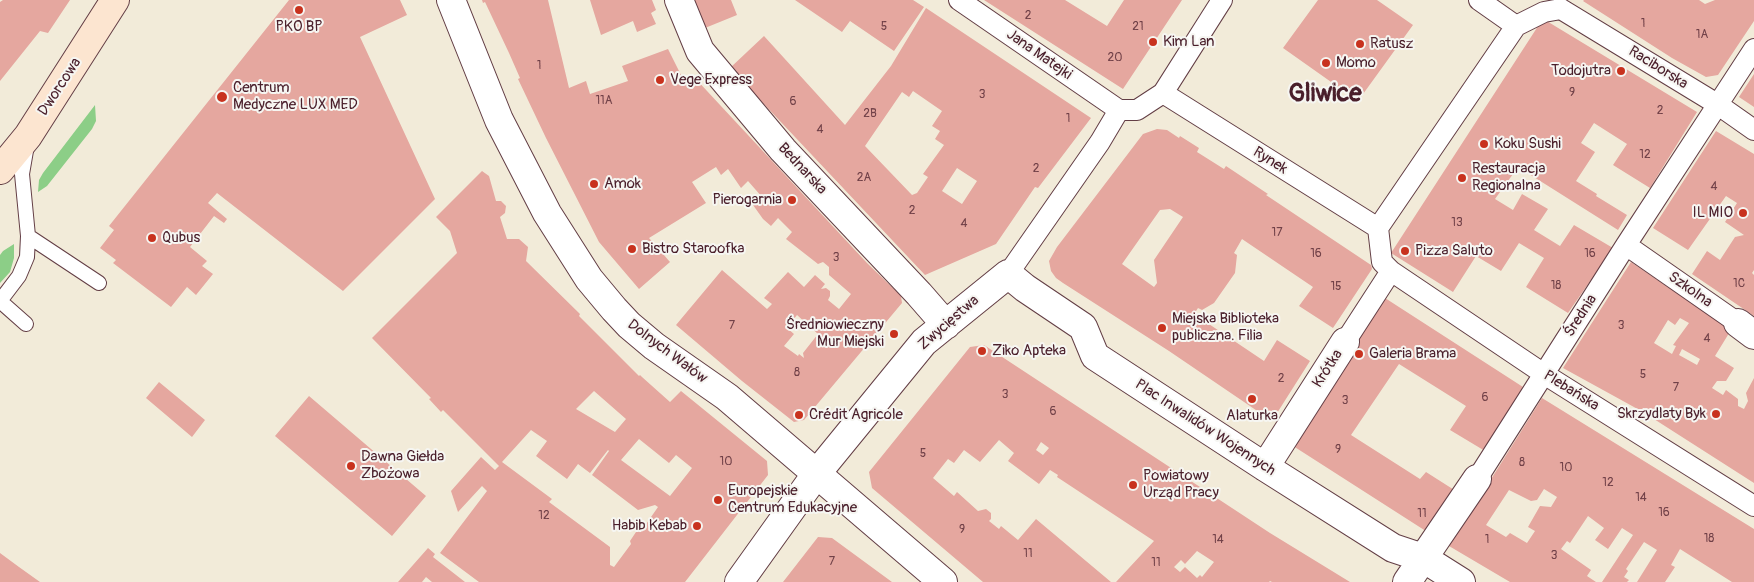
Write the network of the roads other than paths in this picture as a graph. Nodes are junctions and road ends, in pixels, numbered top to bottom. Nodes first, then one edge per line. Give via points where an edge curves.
1 (115, 0) edge
2 (451, 0) edge
3 (679, 0) edge
4 (959, 0) edge
5 (1222, 0) edge
6 (1479, 0) edge
7 (1557, 7) edge
8 (1516, 26) junction
9 (1754, 49) edge
10 (1163, 93) junction
11 (1717, 104) junction
12 (1128, 110) junction
13 (1754, 130) edge
14 (28, 136) junction
15 (0, 170) edge
16 (1378, 228) junction
17 (28, 236) junction
18 (1626, 245) junction
19 (1386, 266) junction
20 (1008, 274) junction
21 (99, 283) dead end
22 (0, 301) edge
23 (26, 324) dead end
24 (946, 324) junction
25 (1746, 329) edge
26 (1345, 342) joint
27 (1544, 374) junction
28 (1264, 467) junction
29 (817, 473) junction
30 (1477, 479) joint
31 (1754, 506) edge
32 (1424, 558) junction
33 (739, 582) edge
34 (944, 582) edge
35 (1407, 582) edge
36 (1461, 582) edge

1 - 14 main road, Dworcowa
2 - 29 street, Dolnych Wałów via 499,120 552,220 589,280 635,330 727,397
3 - 24 street, Bednarska via 700,51 783,150
4 - 12 street, Jana Matejki
5 - 10 street
6 - 8 street
7 - 8 street
7 - 11 street, Raciborska
8 - 16 street
9 - 11 street, Średnia
10 - 12 street
10 - 16 street, Rynek
11 - 13 street, Raciborska
11 - 18 street, Średnia
12 - 20 street, Zwycięstwa via 1100,142
14 - 15 main road, Dworcowa
14 - 17 lane via 22,174
16 - 19 street
17 - 21 lane
17 - 22 lane via 27,257 19,276
18 - 25 street, Szkolna
18 - 27 street, Średnia
19 - 26 street, Krótka
19 - 27 street, Plebańska
20 - 24 street, Zwycięstwa
20 - 28 street, Plac Inwalidów Wojennych via 1083,327 1096,356
22 - 23 lane
24 - 29 street, Zwycięstwa via 924,342
26 - 28 street, Krótka
27 - 30 street, Średnia
27 - 31 street, Plebańska
28 - 32 street, Plac Inwalidów Wojennych via 1393,548
29 - 33 street, Zwycięstwa
29 - 34 street, Dolnych Wałów
30 - 32 street, Średnia
32 - 35 street, Średnia
32 - 36 street, Plac Inwalidów Wojennych

